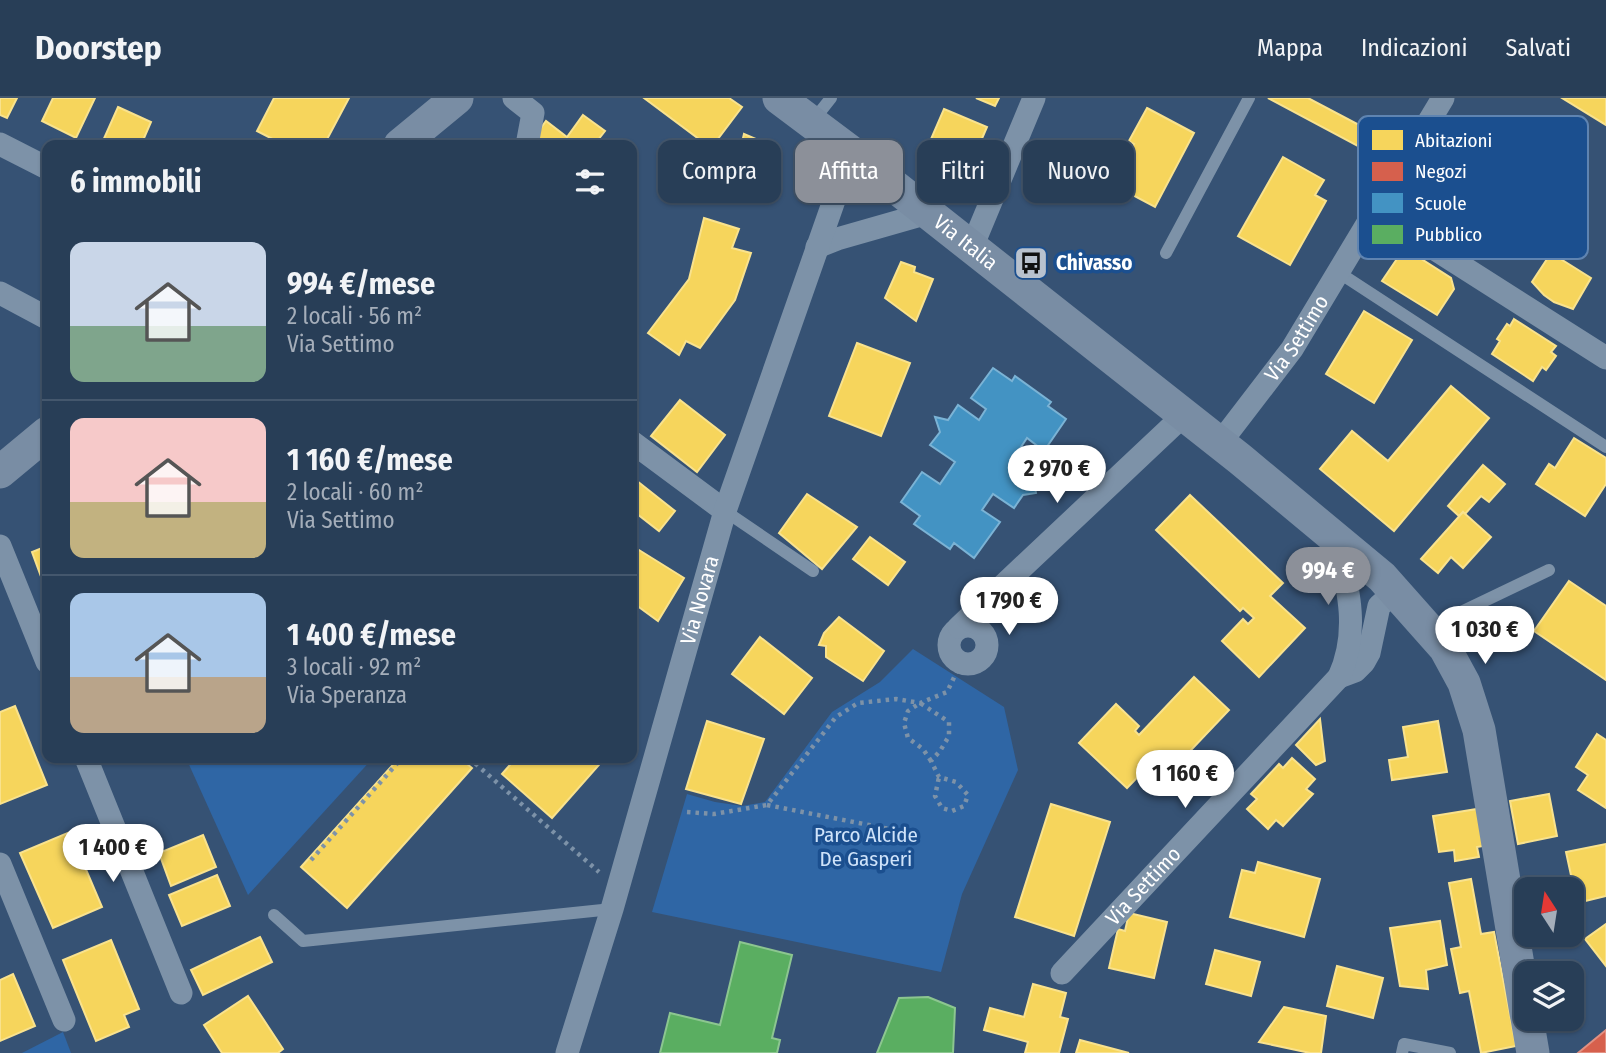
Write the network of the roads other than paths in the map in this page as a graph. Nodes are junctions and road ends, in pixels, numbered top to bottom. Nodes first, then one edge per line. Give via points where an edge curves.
1 (457, 98) edge
2 (514, 98) edge
3 (779, 98) edge
4 (1034, 98) edge
5 (1249, 98) edge
6 (1443, 98) edge
7 (821, 110) edge
8 (1432, 116) edge
9 (406, 140) edge
10 (528, 140) edge
11 (842, 140) edge
12 (0, 144) edge
13 (42, 165) edge
14 (903, 193) edge
15 (833, 203) edge
16 (928, 213) junction
17 (1358, 239) edge
18 (817, 247) junction
19 (972, 247) junction
20 (1166, 254) dead end
21 (1450, 259) edge
22 (1338, 272) junction
23 (0, 293) edge
24 (42, 315) edge
25 (1606, 358) edge
26 (1184, 415) junction
27 (42, 437) edge
28 (1220, 443) junction
29 (637, 446) edge
30 (1606, 446) edge
31 (0, 472) edge
32 (725, 511) junction
33 (1337, 540) junction
34 (0, 546) edge
35 (1549, 570) dead end
36 (813, 571) dead end
37 (1395, 592) junction
38 (959, 627) junction
39 (1426, 628) junction
40 (42, 650) edge
41 (1339, 677) junction
42 (88, 763) edge
43 (0, 864) edge
44 (615, 898) junction
45 (274, 915) dead end
46 (1517, 961) edge
47 (1062, 973) dead end
48 (181, 993) dead end
49 (64, 1020) dead end
50 (1528, 1031) edge
51 (567, 1053) edge
52 (1402, 1053) edge
53 (1450, 1053) edge
54 (1530, 1053) edge

1 - 9 street
2 - 10 street via 533,113
3 - 7 street, Via Italia
4 - 19 street
5 - 20 lane
6 - 8 street, Via Settimo
7 - 11 street, Via Italia
12 - 13 street
14 - 16 street, Via Italia
15 - 18 street, Via Novara
16 - 18 street
16 - 19 street, Via Italia
17 - 22 street, Via Settimo
18 - 32 street, Via Novara
19 - 26 street, Via Italia
21 - 25 street
22 - 28 street, Via Settimo via 1292,349
22 - 30 lane
23 - 24 street
26 - 28 street, Via Italia
26 - 38 street
27 - 31 street
28 - 33 street
29 - 32 street
32 - 36 lane
32 - 44 street, Via Novara
33 - 37 street
33 - 41 street, Via Settimo via 1352,620 1347,660
34 - 40 street
35 - 39 lane
37 - 39 street
37 - 41 street, Via Settimo via 1379,606 1364,662
38 - 38 street via 972,625 987,638 984,656 973,664 955,660 949,649 951,636
39 - 46 street via 1464,683 1479,730
41 - 47 street, Via Settimo
42 - 48 street
43 - 49 street
44 - 45 lane via 303,941
44 - 51 street, Via Novara
50 - 54 street
52 - 53 lane via 1404,1044

